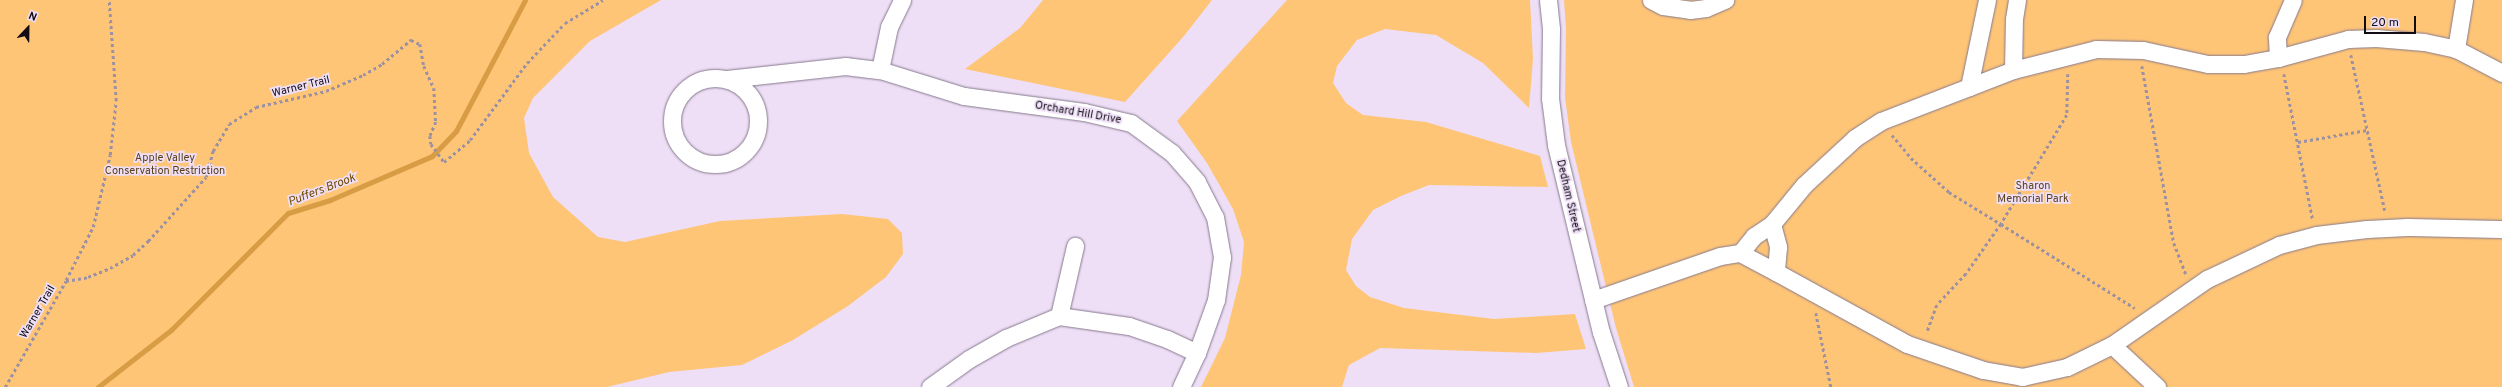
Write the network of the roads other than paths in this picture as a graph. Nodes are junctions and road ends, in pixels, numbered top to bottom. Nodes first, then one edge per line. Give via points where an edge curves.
1 (902, 0) edge
2 (1548, 0) edge
3 (1652, 0) edge
4 (1725, 0) edge
5 (1987, 0) edge
6 (2017, 0) edge
7 (2293, 0) edge
8 (2464, 0) edge
9 (2456, 49) junction
10 (2279, 58) junction
11 (880, 70) junction
12 (2013, 70) junction
13 (2502, 73) edge
14 (727, 79) junction
15 (1969, 87) junction
16 (1772, 224) junction
17 (2502, 229) edge
18 (1075, 246) dead end
19 (1740, 253) junction
20 (1776, 272) junction
21 (1594, 300) junction
22 (1059, 316) junction
23 (2112, 345) junction
24 (1197, 353) junction
25 (930, 387) edge
26 (1181, 387) edge
27 (1619, 387) edge
28 (2157, 387) edge

1 - 11 street via 889,27
2 - 21 street, Dedham Street via 1552,117 1566,194
3 - 4 street via 1669,8 1690,10 1706,8
5 - 15 street
6 - 12 street
7 - 10 street via 2277,37
8 - 9 street
9 - 10 street via 2395,38 2348,39
9 - 13 street
10 - 12 street via 2244,64 2208,64 2139,50 2096,49
11 - 14 street, Orchard Hill Drive via 867,67 832,67
11 - 24 street, Orchard Hill Drive via 964,96 1120,119 1137,125 1172,153 1205,197 1215,217 1221,240 1222,267 1219,290
12 - 15 street
14 - 14 street, Orchard Hill Drive via 749,93 756,104 759,117 758,131 753,143 739,157 720,164 707,164 694,159 677,141 672,129 675,104 681,94 702,80
15 - 16 street via 1881,121 1838,152 1804,185
16 - 19 street via 1754,236
16 - 20 street via 1778,247
17 - 23 street via 2388,228 2316,235 2279,245 2244,259 2192,289
18 - 22 street
19 - 20 street
19 - 21 street via 1720,256
20 - 23 street via 1921,349 1983,370 2022,377 2067,367
21 - 27 street, Dedham Street
22 - 24 street via 1129,326
22 - 25 street via 1006,338 968,359
23 - 28 street
24 - 26 street, Orchard Hill Drive

